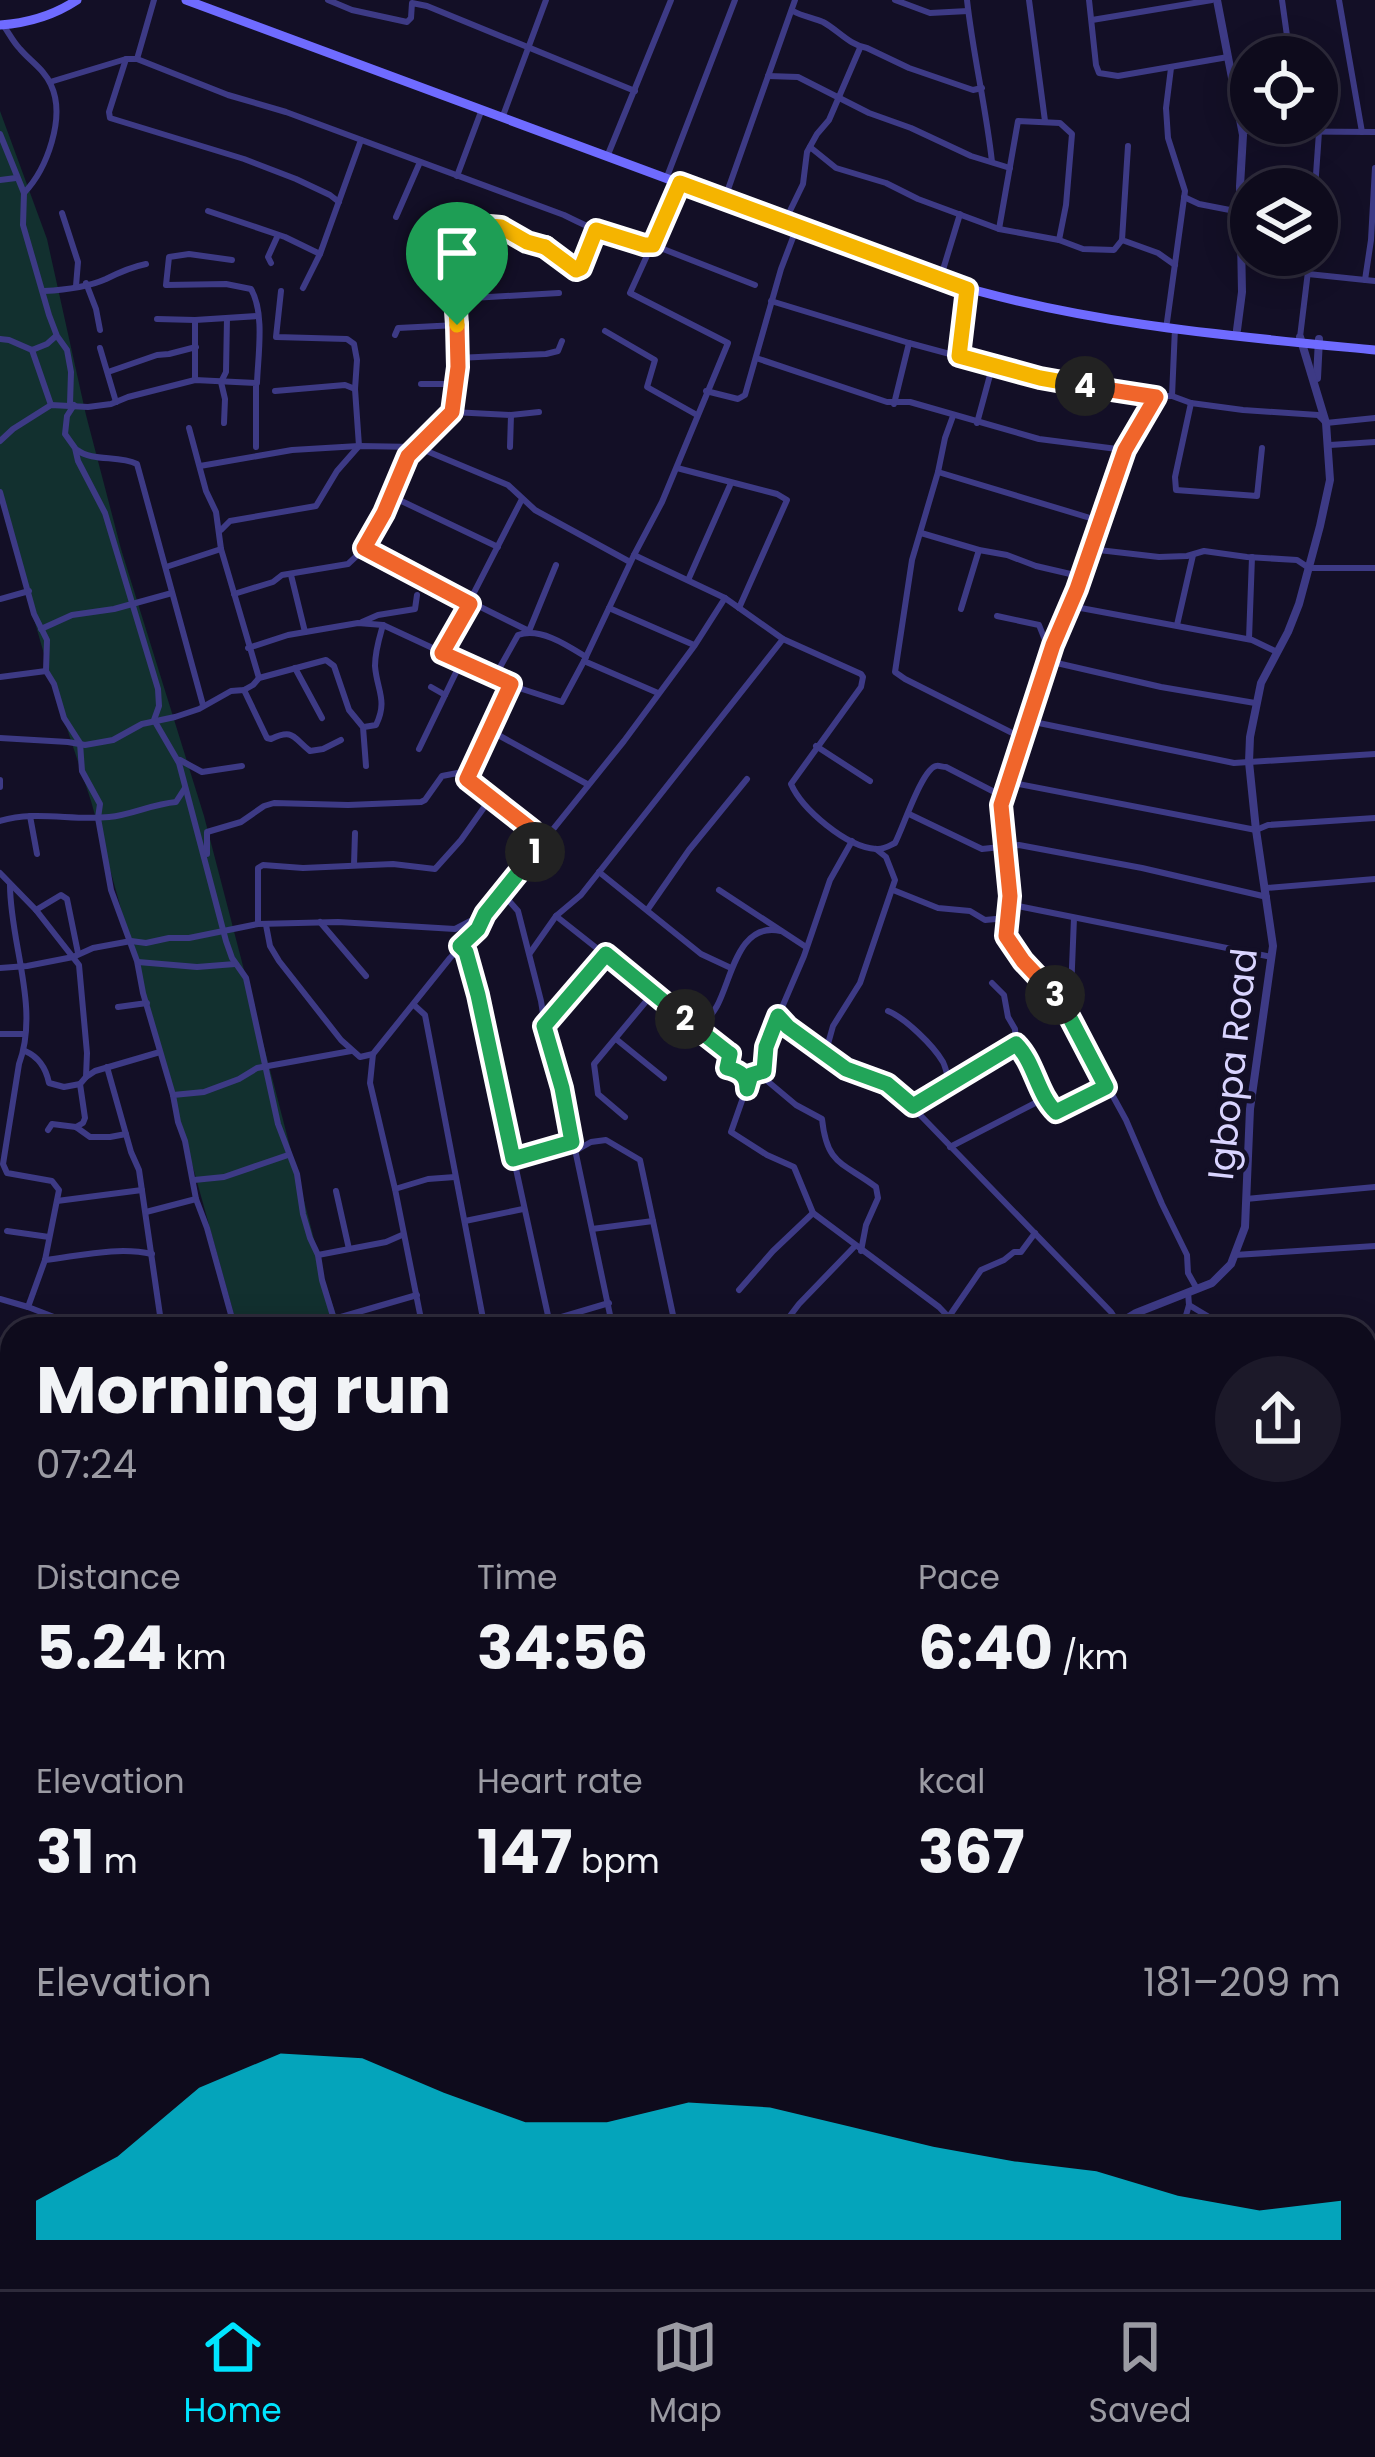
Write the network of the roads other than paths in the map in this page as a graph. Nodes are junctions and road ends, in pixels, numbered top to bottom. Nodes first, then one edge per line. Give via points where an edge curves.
1 (67, 0) edge
2 (77, 0) edge
3 (154, 0) edge
4 (186, 0) edge
5 (197, 0) edge
6 (328, 0) edge
7 (546, 0) edge
8 (670, 0) edge
9 (735, 0) edge
10 (795, 0) edge
11 (895, 0) edge
12 (967, 0) edge
13 (1029, 0) edge
14 (1089, 0) edge
15 (1215, 0) edge
16 (1282, 0) edge
17 (1340, 0) edge
18 (412, 1) edge
19 (793, 11) junction
20 (968, 11) junction
21 (1092, 20) junction
22 (1, 23) edge
23 (1287, 36) edge
24 (308, 43) junction
25 (528, 47) junction
26 (860, 48) junction
27 (1228, 57) junction
28 (126, 59) junction
29 (137, 59) junction
30 (1230, 67) edge
31 (1171, 68) junction
32 (768, 76) junction
33 (50, 82) junction
34 (982, 88) junction
35 (635, 91) junction
36 (838, 97) junction
37 (482, 110) junction
38 (504, 113) junction
39 (1045, 121) junction
40 (1338, 132) edge
41 (1362, 132) junction
42 (1375, 132) edge
43 (0, 134) edge
44 (361, 140) junction
45 (1128, 146) dead end
46 (810, 147) junction
47 (609, 152) junction
48 (420, 162) junction
49 (992, 162) junction
50 (1010, 168) junction
51 (1375, 168) edge
52 (668, 174) junction
53 (457, 176) junction
54 (16, 178) junction
55 (0, 180) edge
56 (680, 183) junction
57 (24, 193) junction
58 (725, 195) junction
59 (1184, 197) junction
60 (339, 202) junction
61 (1230, 210) edge
62 (208, 211) dead end
63 (62, 213) dead end
64 (960, 214) junction
65 (396, 217) dead end
66 (787, 217) junction
67 (797, 226) junction
68 (999, 229) junction
69 (596, 230) junction
70 (278, 235) junction
71 (1059, 240) junction
72 (1121, 240) junction
73 (653, 245) junction
74 (320, 254) junction
75 (232, 260) dead end
76 (271, 263) dead end
77 (146, 264) dead end
78 (1175, 265) junction
79 (943, 273) junction
80 (1242, 276) edge
81 (1308, 276) edge
82 (1327, 276) edge
83 (1365, 280) junction
84 (1375, 281) edge
85 (81, 285) junction
86 (755, 285) dead end
87 (303, 288) dead end
88 (967, 289) junction
89 (44, 291) junction
90 (281, 291) dead end
91 (559, 293) dead end
92 (455, 298) junction
93 (771, 301) junction
94 (258, 316) junction
95 (157, 319) dead end
96 (227, 319) junction
97 (195, 320) junction
98 (457, 325) junction
99 (1171, 325) junction
100 (100, 330) dead end
101 (1238, 330) junction
102 (605, 331) dead end
103 (395, 335) dead end
104 (57, 336) junction
105 (0, 339) edge
106 (1301, 340) junction
107 (562, 341) dead end
108 (1319, 342) junction
109 (909, 343) junction
110 (196, 346) junction
111 (100, 348) dead end
112 (1375, 348) edge
113 (32, 350) junction
114 (959, 356) junction
115 (458, 358) junction
116 (756, 358) junction
117 (993, 364) junction
118 (108, 372) junction
119 (195, 380) junction
120 (221, 382) junction
121 (421, 384) dead end
122 (457, 384) junction
123 (257, 386) junction
124 (1317, 386) junction
125 (355, 389) junction
126 (706, 391) junction
127 (275, 392) dead end
128 (1172, 395) junction
129 (1156, 397) junction
130 (116, 402) junction
131 (1191, 403) junction
132 (894, 404) junction
133 (51, 405) junction
134 (72, 405) junction
135 (452, 412) junction
136 (539, 412) dead end
137 (511, 415) junction
138 (697, 415) junction
139 (953, 416) junction
140 (1375, 418) edge
141 (224, 423) dead end
142 (977, 423) junction
143 (1326, 423) junction
144 (189, 428) dead end
145 (0, 441) edge
146 (1375, 442) edge
147 (1330, 445) junction
148 (359, 446) junction
149 (256, 447) dead end
150 (417, 447) junction
151 (510, 447) dead end
152 (75, 448) junction
153 (1262, 448) dead end
154 (1125, 450) junction
155 (200, 466) junction
156 (676, 469) junction
157 (938, 472) junction
158 (731, 483) junction
159 (0, 492) edge
160 (392, 496) junction
161 (522, 499) junction
162 (1100, 521) junction
163 (220, 530) junction
164 (921, 533) junction
165 (498, 547) junction
166 (364, 548) junction
167 (221, 549) junction
168 (1090, 549) junction
169 (979, 550) junction
170 (1193, 555) junction
171 (1252, 557) junction
172 (632, 558) junction
173 (556, 566) dead end
174 (166, 567) junction
175 (1309, 568) junction
176 (1375, 568) edge
177 (291, 574) junction
178 (1081, 575) junction
179 (688, 579) junction
180 (29, 591) junction
181 (172, 593) junction
182 (234, 594) junction
183 (417, 595) dead end
184 (0, 598) edge
185 (724, 598) junction
186 (133, 604) junction
187 (470, 604) junction
188 (1070, 606) junction
189 (609, 608) junction
190 (739, 608) junction
191 (961, 609) dead end
192 (997, 616) dead end
193 (358, 623) junction
194 (383, 625) junction
195 (1177, 625) junction
196 (41, 629) junction
197 (529, 631) junction
198 (305, 632) junction
199 (783, 639) junction
200 (1249, 640) junction
201 (695, 645) junction
202 (1053, 645) junction
203 (248, 648) junction
204 (1277, 652) junction
205 (442, 653) junction
206 (585, 659) junction
207 (1048, 661) junction
208 (461, 662) junction
209 (295, 668) junction
210 (46, 671) junction
211 (495, 676) junction
212 (0, 677) edge
213 (256, 681) junction
214 (511, 684) junction
215 (431, 687) dead end
216 (244, 690) junction
217 (659, 693) junction
218 (445, 695) junction
219 (251, 703) junction
220 (1255, 703) junction
221 (203, 705) junction
222 (322, 718) dead end
223 (154, 720) junction
224 (1029, 721) junction
225 (363, 727) junction
226 (490, 731) junction
227 (0, 738) edge
228 (70, 738) junction
229 (1022, 738) junction
230 (341, 740) dead end
231 (80, 743) junction
232 (816, 746) junction
233 (419, 749) dead end
234 (1375, 754) edge
235 (177, 757) junction
236 (1249, 762) junction
237 (242, 766) dead end
238 (367, 766) dead end
239 (470, 775) junction
240 (747, 779) dead end
241 (870, 781) dead end
242 (1008, 782) junction
243 (184, 784) junction
244 (588, 785) junction
245 (1004, 797) junction
246 (490, 799) junction
247 (176, 802) junction
248 (190, 809) junction
249 (909, 814) junction
250 (30, 816) junction
251 (98, 818) junction
252 (1375, 818) edge
253 (0, 821) edge
254 (196, 826) junction
255 (1256, 830) junction
256 (207, 832) junction
257 (355, 833) dead end
258 (852, 841) junction
259 (541, 844) junction
260 (1004, 846) junction
261 (877, 849) junction
262 (38, 854) dead end
263 (206, 864) junction
264 (354, 865) junction
265 (599, 872) junction
266 (0, 873) edge
267 (1375, 879) edge
268 (10, 885) junction
269 (719, 890) dead end
270 (893, 890) junction
271 (502, 892) junction
272 (1266, 892) junction
273 (1008, 904) junction
274 (36, 910) junction
275 (648, 910) junction
276 (485, 914) junction
277 (556, 916) junction
278 (1006, 918) junction
279 (1074, 918) junction
280 (320, 922) junction
281 (262, 924) junction
282 (781, 931) junction
283 (224, 932) junction
284 (131, 941) junction
285 (460, 946) junction
286 (806, 947) junction
287 (530, 954) junction
288 (606, 954) junction
289 (75, 956) junction
290 (1272, 957) junction
291 (137, 962) junction
292 (232, 962) junction
293 (20, 967) junction
294 (0, 968) edge
295 (731, 968) junction
296 (366, 976) dead end
297 (992, 983) dead end
298 (652, 993) junction
299 (147, 1003) junction
300 (414, 1005) junction
301 (118, 1007) dead end
302 (888, 1011) dead end
303 (778, 1016) junction
304 (1070, 1018) junction
305 (544, 1026) junction
306 (702, 1031) junction
307 (0, 1034) edge
308 (25, 1034) junction
309 (616, 1040) junction
310 (1016, 1044) junction
311 (24, 1050) junction
312 (351, 1051) junction
313 (160, 1052) junction
314 (826, 1053) junction
315 (373, 1054) junction
316 (107, 1067) junction
317 (267, 1068) junction
318 (764, 1071) junction
319 (87, 1075) junction
320 (664, 1078) dead end
321 (950, 1082) junction
322 (1106, 1087) junction
323 (747, 1089) junction
324 (173, 1095) junction
325 (1044, 1098) junction
326 (913, 1106) junction
327 (625, 1118) dead end
328 (76, 1126) junction
329 (48, 1130) dead end
330 (126, 1134) junction
331 (3, 1144) edge
332 (573, 1146) junction
333 (950, 1147) junction
334 (288, 1155) junction
335 (513, 1159) junction
336 (455, 1177) junction
337 (194, 1180) junction
338 (1375, 1186) edge
339 (395, 1189) junction
340 (142, 1190) junction
341 (336, 1191) dead end
342 (196, 1199) junction
343 (1246, 1199) junction
344 (57, 1201) junction
345 (523, 1209) junction
346 (146, 1212) junction
347 (813, 1213) junction
348 (653, 1221) junction
349 (465, 1222) junction
350 (592, 1229) junction
351 (7, 1231) dead end
352 (1035, 1233) junction
353 (404, 1234) junction
354 (49, 1237) junction
355 (1375, 1246) edge
356 (858, 1248) junction
357 (349, 1249) junction
358 (152, 1254) junction
359 (318, 1255) junction
360 (1235, 1255) junction
361 (45, 1260) junction
362 (739, 1290) dead end
363 (1193, 1291) junction
364 (417, 1295) junction
365 (0, 1299) edge
366 (609, 1304) junction
367 (1189, 1304) junction
368 (28, 1307) junction
369 (54, 1317) edge
370 (160, 1317) edge
371 (232, 1317) edge
372 (334, 1317) edge
373 (341, 1317) edge
374 (421, 1317) edge
375 (483, 1317) edge
376 (548, 1317) edge
377 (560, 1317) edge
378 (611, 1317) edge
379 (673, 1317) edge
380 (789, 1317) edge
381 (947, 1317) edge
382 (949, 1317) edge
383 (1109, 1317) edge
384 (1129, 1317) edge
385 (1185, 1317) edge
386 (1210, 1317) edge

1 - 22 main road
2 - 22 main road via 32,21
3 - 29 street
4 - 24 main road
5 - 24 main road
6 - 18 street via 407,22
7 - 25 street
8 - 35 street
9 - 52 street
10 - 19 street
11 - 20 street via 930,13
12 - 20 street
13 - 39 street
14 - 21 street
15 - 21 street
15 - 27 street
16 - 23 street
17 - 41 street
18 - 25 street
19 - 26 street
19 - 32 street
20 - 34 street
21 - 31 street via 1099,73
22 - 33 street
24 - 37 main road
24 - 38 main road
25 - 35 street
25 - 38 street
26 - 34 street
26 - 36 street
27 - 30 street
27 - 31 street
28 - 29 street
28 - 33 street
28 - 60 street via 110,118 244,159
29 - 44 street
31 - 59 street via 1168,138
32 - 36 street via 798,77
32 - 58 street
33 - 57 street via 54,128
34 - 49 street
35 - 47 street
36 - 46 street
36 - 49 street
37 - 53 street
37 - 56 main road
38 - 47 main road
39 - 50 street via 1018,121
39 - 71 street via 1072,134
40 - 41 street
41 - 42 street
43 - 54 street
44 - 48 street
44 - 60 street
45 - 72 street
46 - 64 street via 836,167
46 - 66 street
47 - 52 main road
48 - 53 street
48 - 65 street
49 - 50 street
50 - 68 street
51 - 83 street
52 - 58 main road
53 - 69 street
54 - 55 street
54 - 57 street
56 - 67 main road
56 - 73 street
57 - 89 street via 23,225
58 - 66 main road
59 - 61 street
59 - 78 street
60 - 74 street
62 - 70 street
63 - 85 street
64 - 68 street
64 - 79 street
66 - 79 main road
67 - 88 main road
67 - 93 street
68 - 71 street
69 - 73 street
69 - 92 street via 576,270 507,230 482,228 458,256
70 - 74 street
70 - 76 street
71 - 72 street via 1110,251
72 - 78 street
73 - 86 street
73 - 126 street via 630,292 728,343
74 - 87 street
75 - 94 street via 170,257 166,285 244,286 256,296
77 - 85 street
78 - 99 street
79 - 99 main road via 1003,294
80 - 101 street
81 - 106 street
82 - 83 street
83 - 84 street
85 - 89 street
85 - 100 street
88 - 99 main road via 1065,313
88 - 114 street
89 - 104 street
90 - 125 street via 276,337 351,341
91 - 92 street
92 - 98 street
93 - 109 street
93 - 116 street
94 - 96 street
94 - 123 street
95 - 97 street
96 - 97 street
96 - 120 street
97 - 110 street
98 - 103 street via 407,326
98 - 115 street
99 - 101 main road
99 - 106 main road
99 - 128 street
101 - 106 main road
102 - 138 street via 655,360 647,387
104 - 113 street
104 - 134 street via 68,356
105 - 113 street
106 - 108 main road
106 - 124 street
107 - 115 street via 546,354
108 - 112 main road
108 - 124 street
109 - 114 street
109 - 132 street
110 - 118 street
110 - 119 street
111 - 118 street
113 - 133 street
114 - 117 street
115 - 122 street
116 - 126 street via 741,399
116 - 132 street
117 - 129 street
117 - 142 street
118 - 130 street
119 - 120 street
119 - 130 street
120 - 123 street
120 - 141 street
121 - 122 street
122 - 135 street
123 - 149 street
124 - 143 street, Igbopa Road
125 - 127 street
125 - 148 street
126 - 138 street
128 - 129 street
128 - 131 street
129 - 154 street
130 - 134 street
131 - 143 street
131 - 153 street via 1176,490 1257,496
132 - 139 street
133 - 134 street
133 - 145 street
134 - 152 street via 65,426
135 - 137 street
135 - 150 street
136 - 137 street
137 - 151 street
138 - 156 street
139 - 142 street
139 - 157 street
140 - 143 street
142 - 154 street
143 - 147 street, Igbopa Road
144 - 155 street
146 - 147 street
147 - 175 street, Igbopa Road
148 - 150 street
148 - 155 street
148 - 163 street via 316,506 230,521
150 - 160 street
150 - 161 street via 508,485
152 - 174 street via 137,464
152 - 186 street
154 - 162 street
155 - 163 street
156 - 158 street
156 - 172 street
157 - 162 street
157 - 164 street
158 - 179 street
158 - 190 street via 787,500
159 - 180 street
160 - 165 street
160 - 166 street
161 - 165 street
161 - 172 street
162 - 168 street
163 - 167 street
164 - 169 street
164 - 229 street via 895,672
165 - 187 street
166 - 177 street via 348,564
166 - 187 street
167 - 174 street
167 - 182 street
168 - 170 street
168 - 178 street
169 - 178 street
169 - 191 street
170 - 171 street
170 - 195 street
171 - 175 street
171 - 200 street
172 - 179 street
172 - 189 street
173 - 197 street
174 - 181 street
175 - 176 street
175 - 204 street, Igbopa Road
177 - 182 street
177 - 198 street
178 - 188 street
179 - 185 street
180 - 184 street
180 - 196 street
181 - 186 street
181 - 221 street
182 - 203 street
183 - 193 street via 415,609
185 - 190 street
185 - 201 street
186 - 196 street
186 - 223 street via 158,689
187 - 197 street
187 - 205 street
188 - 195 street
188 - 202 street
189 - 201 street
189 - 206 street
190 - 199 street
192 - 202 street via 1039,625
193 - 194 street
193 - 198 street
194 - 205 street
194 - 225 street via 375,656 384,702 376,725
195 - 200 street
196 - 210 street
197 - 206 street
197 - 211 street via 518,635
198 - 203 street
199 - 232 street via 863,677
199 - 265 street
200 - 204 street
201 - 217 street
202 - 207 street
203 - 213 street
204 - 220 street, Igbopa Road
205 - 208 street
206 - 214 street via 562,702
206 - 217 street
207 - 220 street
207 - 224 street
208 - 211 street
208 - 218 street
209 - 213 street
209 - 222 street
209 - 225 street via 331,663
210 - 212 street
210 - 228 street
211 - 214 street
213 - 216 street
213 - 219 street
214 - 226 street
215 - 218 street
216 - 219 street
216 - 221 street
217 - 244 street
218 - 233 street
219 - 230 street via 267,738 292,734 310,751
220 - 236 street, Igbopa Road
221 - 223 street
223 - 231 street via 113,740
223 - 235 street
224 - 229 street
224 - 236 street
225 - 238 street
226 - 239 street
226 - 244 street
227 - 228 street
228 - 231 street
229 - 242 street
231 - 251 street
232 - 241 street
232 - 258 street via 791,787
234 - 236 street
235 - 237 street via 202,772
235 - 243 street
236 - 255 street, Igbopa Road
239 - 246 street
239 - 256 street via 442,776 421,802 274,803
240 - 275 street
242 - 245 street
242 - 255 street
243 - 247 street
243 - 248 street
244 - 259 street
245 - 249 street via 936,766
245 - 260 street
246 - 259 street
246 - 264 street via 435,869
247 - 248 street
247 - 251 street
248 - 254 street
249 - 260 street via 982,849
249 - 261 street via 895,843
250 - 251 street
250 - 253 street
250 - 262 street
251 - 284 street via 111,890
252 - 255 street
254 - 256 street
254 - 263 street
255 - 272 street, Igbopa Road
256 - 263 street
257 - 264 street
258 - 261 street
258 - 286 street
259 - 271 street
260 - 272 street
260 - 273 street
261 - 270 street via 895,876
263 - 283 street
264 - 281 street via 263,865
265 - 275 street
265 - 277 street
266 - 268 street
267 - 272 street
268 - 274 street
268 - 293 street
269 - 282 street
270 - 278 street via 988,921
270 - 314 street
271 - 276 street
271 - 287 street via 518,911
272 - 290 street, Igbopa Road
273 - 278 street
273 - 279 street
274 - 289 street
274 - 289 street via 67,899
275 - 295 street
276 - 280 street via 455,928
276 - 285 street
277 - 287 street
277 - 288 street
278 - 304 street via 1008,942
279 - 290 street
279 - 304 street
280 - 281 street
280 - 296 street
281 - 283 street
281 - 312 street via 279,961
282 - 286 street
282 - 295 street via 765,928 748,939
283 - 284 street
283 - 292 street
284 - 289 street
284 - 291 street
285 - 300 street
285 - 335 street
286 - 303 street
287 - 305 street
288 - 298 street
288 - 305 street
289 - 293 street
289 - 319 street
290 - 343 street, Igbopa Road
291 - 292 street
291 - 299 street
292 - 317 street via 246,978
293 - 294 street
293 - 308 street
295 - 306 street
297 - 310 street via 1004,995
298 - 306 street
298 - 309 street
299 - 301 street
299 - 313 street
300 - 315 street
300 - 336 street via 423,1010
302 - 321 street via 942,1060
303 - 314 street
303 - 318 street
304 - 322 street
305 - 332 street
306 - 323 street via 730,1054 727,1068 746,1079
307 - 308 street
308 - 311 street
309 - 320 street
309 - 327 street via 594,1064 598,1094
310 - 321 street
310 - 325 street
311 - 319 street via 34,1053 49,1083 64,1087
311 - 331 street
312 - 315 street
312 - 317 street
313 - 316 street
313 - 324 street
314 - 326 street
315 - 339 street via 370,1084
316 - 319 street
316 - 330 street
317 - 324 street
317 - 334 street
318 - 323 street via 751,1075
318 - 356 street via 796,1105 823,1119 836,1161 876,1187
319 - 328 street via 85,1118
321 - 326 street
322 - 325 street via 1060,1111
322 - 363 street via 1187,1255
323 - 347 street via 731,1132 797,1169
324 - 337 street
325 - 333 street
326 - 333 street
328 - 329 street
328 - 330 street via 90,1137
330 - 340 street
331 - 344 street via 7,1173 52,1180
332 - 335 street
332 - 348 street via 606,1140 640,1160
332 - 350 street
333 - 352 street
334 - 337 street
334 - 359 street
335 - 345 street
336 - 339 street
336 - 349 street
337 - 342 street
338 - 343 street
339 - 353 street
340 - 344 street
340 - 346 street
341 - 357 street
342 - 346 street
342 - 371 street
343 - 360 street, Igbopa Road
344 - 354 street
345 - 349 street
345 - 376 street
346 - 358 street
347 - 356 street
347 - 362 street
348 - 350 street
348 - 379 street
349 - 375 street
350 - 366 street
351 - 354 street
352 - 382 street via 1021,1252 981,1270
352 - 383 street
353 - 357 street
353 - 364 street
354 - 361 street
355 - 360 street
356 - 380 street
356 - 381 street
357 - 359 street
358 - 361 street
358 - 370 street
359 - 372 street
360 - 363 street via 1221,1276
361 - 368 street
363 - 367 street
363 - 384 street
364 - 373 street
364 - 374 street
365 - 368 street
366 - 377 street
366 - 378 street
367 - 385 street
367 - 386 street
368 - 369 street

